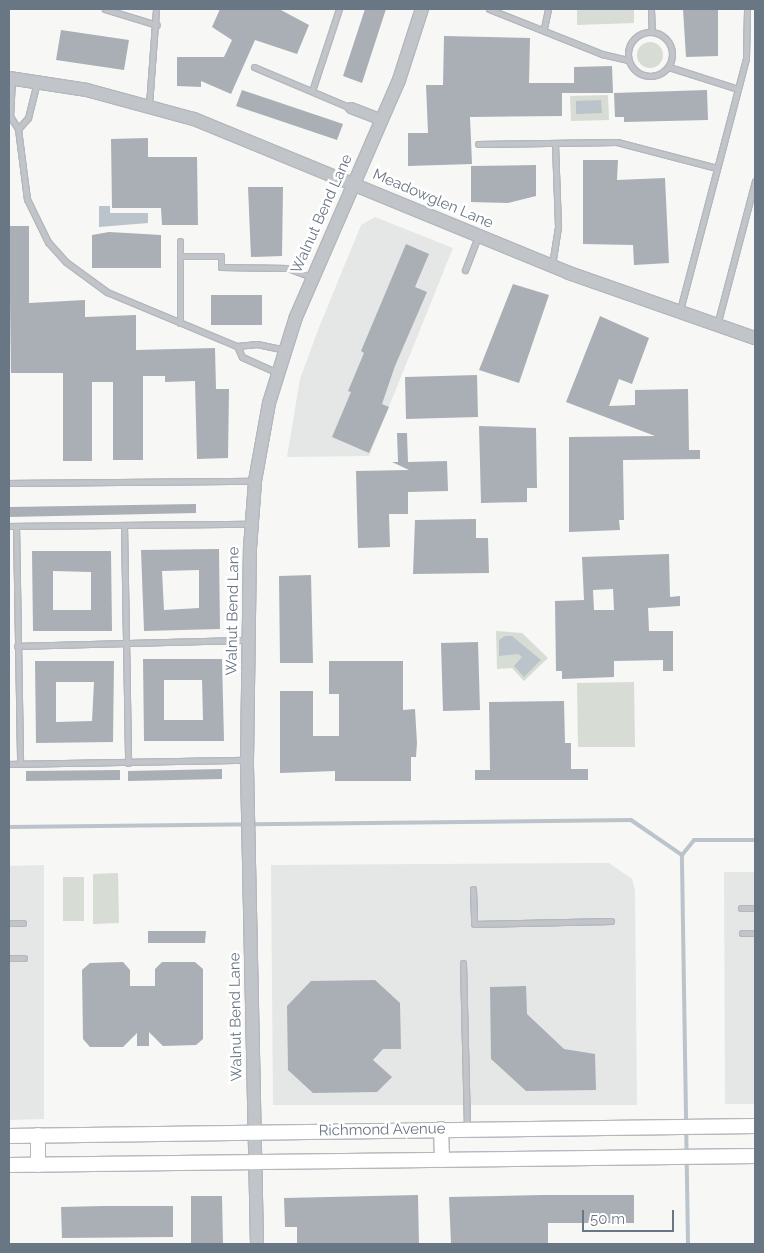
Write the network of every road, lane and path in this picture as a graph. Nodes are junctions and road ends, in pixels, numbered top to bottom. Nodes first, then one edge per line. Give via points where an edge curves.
1 (105, 9) edge
2 (156, 9) edge
3 (339, 9) edge
4 (422, 9) edge
5 (489, 9) edge
6 (548, 9) edge
7 (652, 9) edge
8 (747, 9) edge
9 (157, 25) junction
10 (544, 28) junction
11 (652, 32) junction
12 (628, 60) junction
13 (254, 67) dead end
14 (669, 67) junction
15 (11, 78) edge
16 (37, 82) junction
17 (738, 89) junction
18 (312, 91) junction
19 (149, 105) junction
20 (351, 108) joint
21 (382, 120) junction
22 (18, 129) junction
23 (555, 143) junction
24 (478, 144) dead end
25 (717, 168) junction
26 (755, 181) edge
27 (353, 183) junction
28 (478, 235) junction
29 (180, 241) dead end
30 (180, 256) junction
31 (552, 266) junction
32 (464, 270) dead end
33 (312, 277) junction
34 (680, 313) junction
35 (180, 323) junction
36 (717, 326) junction
37 (755, 338) edge
38 (237, 346) junction
39 (286, 350) junction
40 (278, 374) junction
41 (255, 481) junction
42 (9, 483) edge
43 (252, 524) junction
44 (124, 525) junction
45 (9, 526) edge
46 (16, 526) junction
47 (249, 640) junction
48 (127, 643) junction
49 (17, 646) junction
50 (247, 760) junction
51 (128, 763) junction
52 (9, 764) edge
53 (20, 764) junction
54 (473, 889) dead end
55 (741, 908) dead end
56 (755, 908) edge
57 (611, 921) dead end
58 (9, 923) edge
59 (23, 923) dead end
60 (742, 933) dead end
61 (755, 933) edge
62 (9, 958) edge
63 (24, 958) dead end
64 (463, 963) dead end
65 (755, 1126) edge
66 (441, 1129) junction
67 (467, 1129) junction
68 (255, 1132) junction
69 (38, 1135) junction
70 (9, 1136) edge
71 (755, 1156) edge
72 (442, 1160) junction
73 (255, 1162) junction
74 (9, 1165) edge
75 (38, 1165) junction
76 (257, 1244) edge

1 - 9 lane
2 - 9 lane
3 - 18 lane
4 - 21 street, Walnut Bend Lane
5 - 10 lane
6 - 10 lane
7 - 11 lane
8 - 17 lane via 747,51
9 - 19 lane
10 - 12 lane via 602,54
11 - 12 lane via 633,40
11 - 14 lane via 670,45
12 - 14 lane via 636,71 649,77
13 - 18 lane
14 - 17 lane
15 - 16 street, Meadowglen Lane
15 - 22 lane via 10,109
16 - 19 street, Meadowglen Lane
16 - 22 lane via 28,118
17 - 25 lane
18 - 20 lane
19 - 27 street, Meadowglen Lane
20 - 21 street
21 - 27 street, Walnut Bend Lane
22 - 35 lane via 23,184 48,242 107,292
23 - 24 lane
23 - 25 lane via 617,142
23 - 31 lane via 558,226
25 - 34 lane
26 - 36 lane
27 - 28 street, Meadowglen Lane
27 - 33 street, Walnut Bend Lane
28 - 31 street, Meadowglen Lane
28 - 32 lane
29 - 30 lane
30 - 33 lane via 221,256 221,267 286,268
30 - 35 lane
31 - 34 street, Meadowglen Lane
33 - 39 street, Walnut Bend Lane
34 - 36 street, Meadowglen Lane
35 - 38 lane
36 - 37 street, Meadowglen Lane
38 - 39 lane via 257,344
38 - 40 lane via 242,357
39 - 40 street, Walnut Bend Lane
40 - 41 street, Walnut Bend Lane
41 - 42 lane
41 - 43 street, Walnut Bend Lane
43 - 44 lane
43 - 47 street, Walnut Bend Lane
44 - 46 lane
44 - 48 lane
45 - 46 lane
46 - 49 lane
47 - 48 lane
47 - 50 street, Walnut Bend Lane
48 - 49 lane
48 - 51 lane
49 - 53 lane
50 - 51 lane
50 - 68 street, Walnut Bend Lane
51 - 53 lane
52 - 53 lane
54 - 57 lane via 474,924
55 - 56 lane
58 - 59 lane
60 - 61 lane
62 - 63 lane
64 - 67 lane
65 - 67 main road, Richmond Avenue
66 - 67 main road, Richmond Avenue
66 - 68 main road, Richmond Avenue
66 - 72 main road
68 - 69 main road, Richmond Avenue
68 - 73 street, Walnut Bend Lane
69 - 70 main road, Richmond Avenue
69 - 75 main road
71 - 72 main road, Richmond Avenue
72 - 73 main road, Richmond Avenue
73 - 75 main road, Richmond Avenue
73 - 76 street, Walnut Bend Lane
74 - 75 main road, Richmond Avenue

